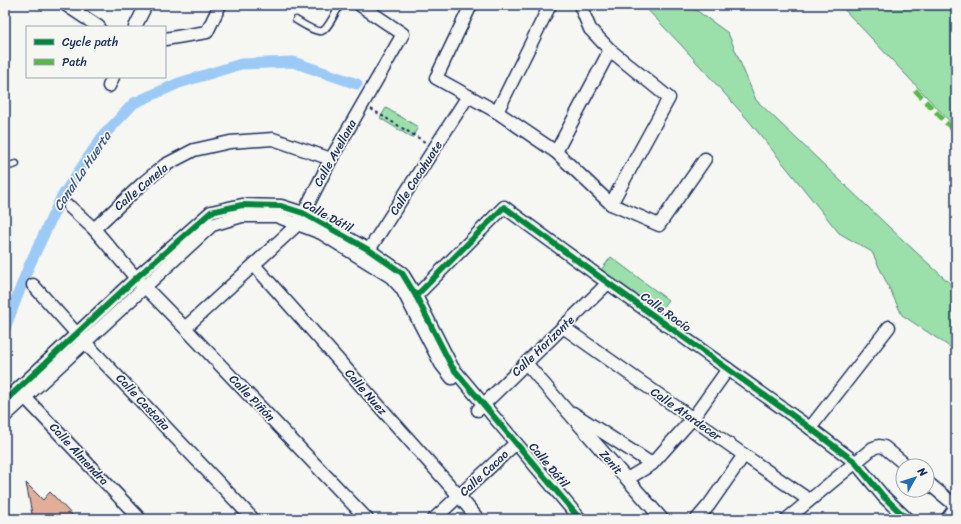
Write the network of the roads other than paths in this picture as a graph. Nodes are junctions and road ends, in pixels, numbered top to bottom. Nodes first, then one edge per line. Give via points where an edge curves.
1 (67, 5) edge
2 (146, 5) edge
3 (220, 5) edge
4 (340, 5) edge
5 (360, 5) edge
6 (471, 5) edge
7 (550, 5) edge
8 (580, 5) edge
9 (296, 20) dead end
10 (98, 26) edge
11 (136, 26) edge
12 (166, 39) edge
13 (610, 50) junction
14 (468, 96) junction
15 (497, 112) junction
16 (556, 152) junction
17 (331, 159) junction
18 (705, 159) dead end
19 (16, 164) dead end
20 (5, 167) edge
21 (611, 204) junction
22 (70, 207) dead end
23 (303, 213) junction
24 (298, 224) junction
25 (94, 229) junction
26 (366, 255) junction
27 (254, 265) junction
28 (140, 282) junction
29 (608, 283) junction
30 (33, 285) dead end
31 (416, 296) junction
32 (563, 327) junction
33 (888, 327) dead end
34 (185, 328) junction
35 (82, 338) junction
36 (526, 363) junction
37 (728, 369) junction
38 (21, 394) junction
39 (5, 401) edge
40 (561, 404) junction
41 (481, 407) junction
42 (5, 416) edge
43 (692, 418) junction
44 (810, 428) junction
45 (513, 445) junction
46 (744, 455) junction
47 (897, 458) edge
48 (855, 462) junction
49 (652, 464) junction
50 (627, 479) junction
51 (935, 489) edge
52 (459, 496) junction
53 (810, 500) junction
54 (956, 506) edge
55 (903, 518) edge
56 (140, 519) edge
57 (253, 519) edge
58 (367, 519) edge
59 (434, 519) edge
60 (478, 519) edge
61 (570, 519) edge
62 (580, 519) edge
63 (662, 519) edge
64 (697, 519) edge
65 (787, 519) edge
66 (947, 519) edge

1 - 10 street
2 - 11 street
3 - 12 street via 207,32
4 - 9 lane via 327,28 322,31
5 - 17 street, Calle Avellana via 403,34
6 - 14 street via 436,78
7 - 15 street
8 - 13 street via 590,29
13 - 16 street
13 - 21 street via 669,98
14 - 15 street
14 - 26 street, Calle Cacahuate
15 - 16 street
16 - 21 street
17 - 23 street, Calle Avellana
17 - 25 street, Calle Canela via 273,139 230,142 194,150 165,165
18 - 21 street via 659,225
19 - 20 lane
22 - 25 street
23 - 24 street, Calle Avellana
23 - 26 street, Calle Dátil
23 - 28 street, Calle Dátil via 280,206 242,205 211,212
24 - 26 street, Calle Dátil
24 - 27 street, Calle Avellana
24 - 28 street, Calle Dátil via 276,216 242,216 212,225
25 - 28 street
26 - 31 street, Calle Dátil via 402,273
26 - 41 street, Calle Dátil via 402,289 441,364
27 - 34 street, Calle Avellana
27 - 52 street, Calle Nuez
28 - 34 street, Calle Piñón
28 - 35 street, Calle Dátil
29 - 31 street, Calle Rocío via 504,207
29 - 32 street, Calle Horizonte
29 - 37 street, Calle Rocío
30 - 35 street, Calle Castaña
31 - 41 street, Calle Dátil via 452,367
32 - 36 street, Calle Horizonte
32 - 43 street, Calle Atardecer
33 - 44 street
34 - 58 street, Calle Piñón
35 - 38 street, Calle Dátil
35 - 57 street, Calle Castaña
36 - 40 street, Zenit
36 - 41 street, Calle Horizonte
37 - 43 street
37 - 44 street, Calle Rocío
38 - 39 street, Calle Dátil
38 - 42 street, Calle Dátil
38 - 56 street, Calle Almendra
40 - 49 street, Zenit
40 - 50 street, Zenit
41 - 45 street, Calle Dátil
43 - 46 street, Calle Atardecer
43 - 49 street
44 - 48 street, Calle Rocío
45 - 52 street, Calle Cacao
45 - 61 street, Calle Dátil
45 - 62 street, Calle Dátil
46 - 53 street, Calle Atardecer
46 - 64 street
47 - 48 street via 879,446 872,448
48 - 53 street
48 - 55 street, Calle Rocío
49 - 50 street
50 - 63 street, Zenit
51 - 54 street
52 - 59 street, Calle Cacao
52 - 60 street, Calle Nuez
53 - 65 street
54 - 66 street

